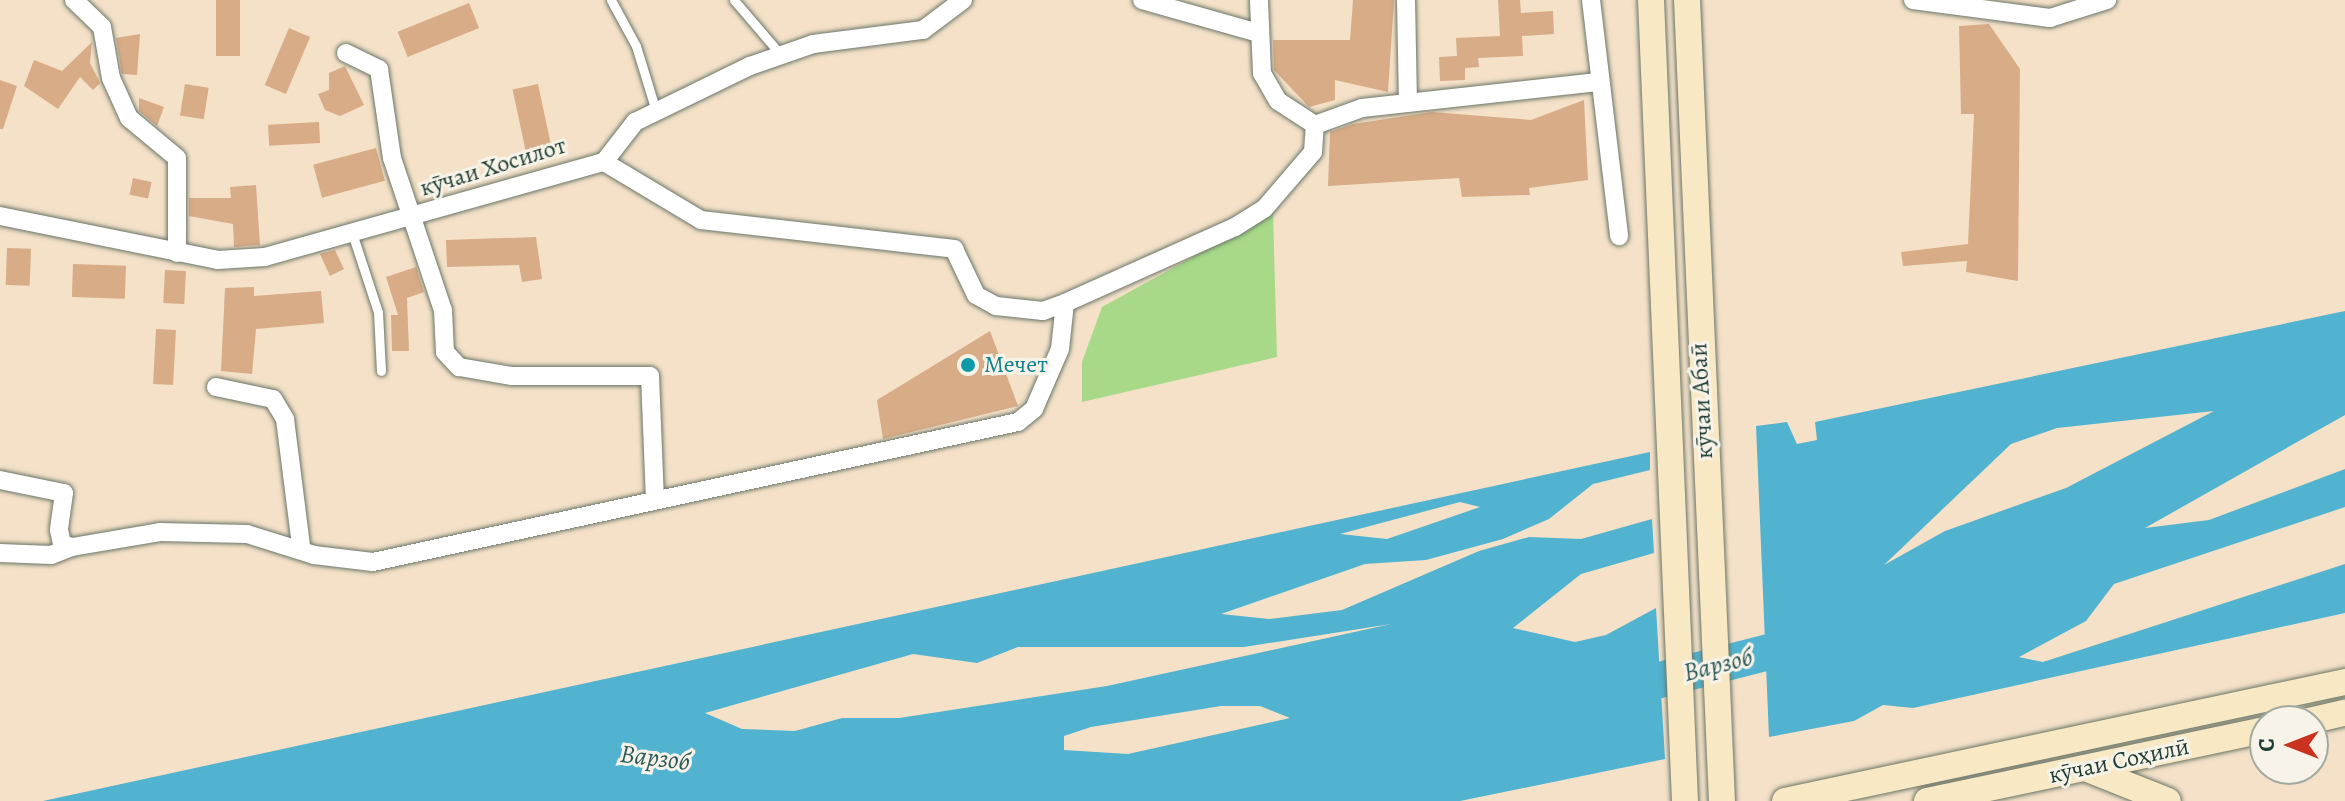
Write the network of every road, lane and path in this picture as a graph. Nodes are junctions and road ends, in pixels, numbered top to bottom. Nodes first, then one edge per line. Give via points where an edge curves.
1 (74, 0) edge
2 (611, 0) edge
3 (734, 0) edge
4 (963, 0) edge
5 (1142, 0) edge
6 (1259, 0) edge
7 (1406, 0) edge
8 (1591, 0) edge
9 (1651, 0) edge
10 (1687, 0) edge
11 (1913, 0) edge
12 (2107, 0) edge
13 (1255, 32) junction
14 (346, 53) dead end
15 (781, 55) junction
16 (1596, 82) junction
17 (1408, 101) junction
18 (656, 111) junction
19 (1315, 125) junction
20 (604, 162) junction
21 (0, 216) edge
22 (413, 216) junction
23 (352, 233) junction
24 (1619, 236) dead end
25 (177, 253) junction
26 (1065, 303) junction
27 (381, 371) dead end
28 (216, 387) dead end
29 (0, 480) edge
30 (655, 500) junction
31 (301, 546) junction
32 (72, 547) junction
33 (0, 553) edge
34 (2345, 682) edge
35 (2249, 733) edge
36 (2085, 768) junction
37 (1685, 801) edge
38 (1722, 801) edge
39 (1785, 801) edge
40 (1927, 801) edge
41 (2168, 801) edge

1 - 25 street via 102,27 111,78 129,118 177,158
2 - 18 lane via 636,46
3 - 15 lane
4 - 15 street, кӯчаи Хосилот via 923,30
5 - 13 street
6 - 13 street
7 - 17 street
8 - 16 street
9 - 37 main road, кӯчаи Абаӣ
10 - 38 main road, кӯчаи Абаӣ
11 - 12 street via 2050,18
13 - 19 street via 1262,73 1278,101
14 - 22 street via 379,69 392,158
15 - 18 street, кӯчаи Хосилот
16 - 17 street via 1555,92
16 - 24 street
17 - 19 street
18 - 20 street, кӯчаи Хосилот via 635,122
19 - 26 street via 1313,152 1264,209
20 - 22 street, кӯчаи Хосилот
20 - 26 street via 701,220 954,249 976,295 996,306 1043,311
21 - 25 street, кӯчаи Хосилот
22 - 23 street, кӯчаи Хосилот
22 - 30 street via 443,310 445,352 459,367 512,376 650,376
23 - 25 street, кӯчаи Хосилот via 242,261
23 - 27 lane via 378,312
26 - 30 street via 1055,362 1034,409 1018,422
28 - 31 street via 273,399 285,419
29 - 32 street via 64,493 59,530 62,544
30 - 31 street via 398,560 314,555
31 - 32 street via 247,534 160,532
32 - 33 street via 51,555
34 - 39 main road
35 - 36 main road, кӯчаи Соҳилӣ
36 - 40 main road, кӯчаи Соҳилӣ
36 - 41 main road

